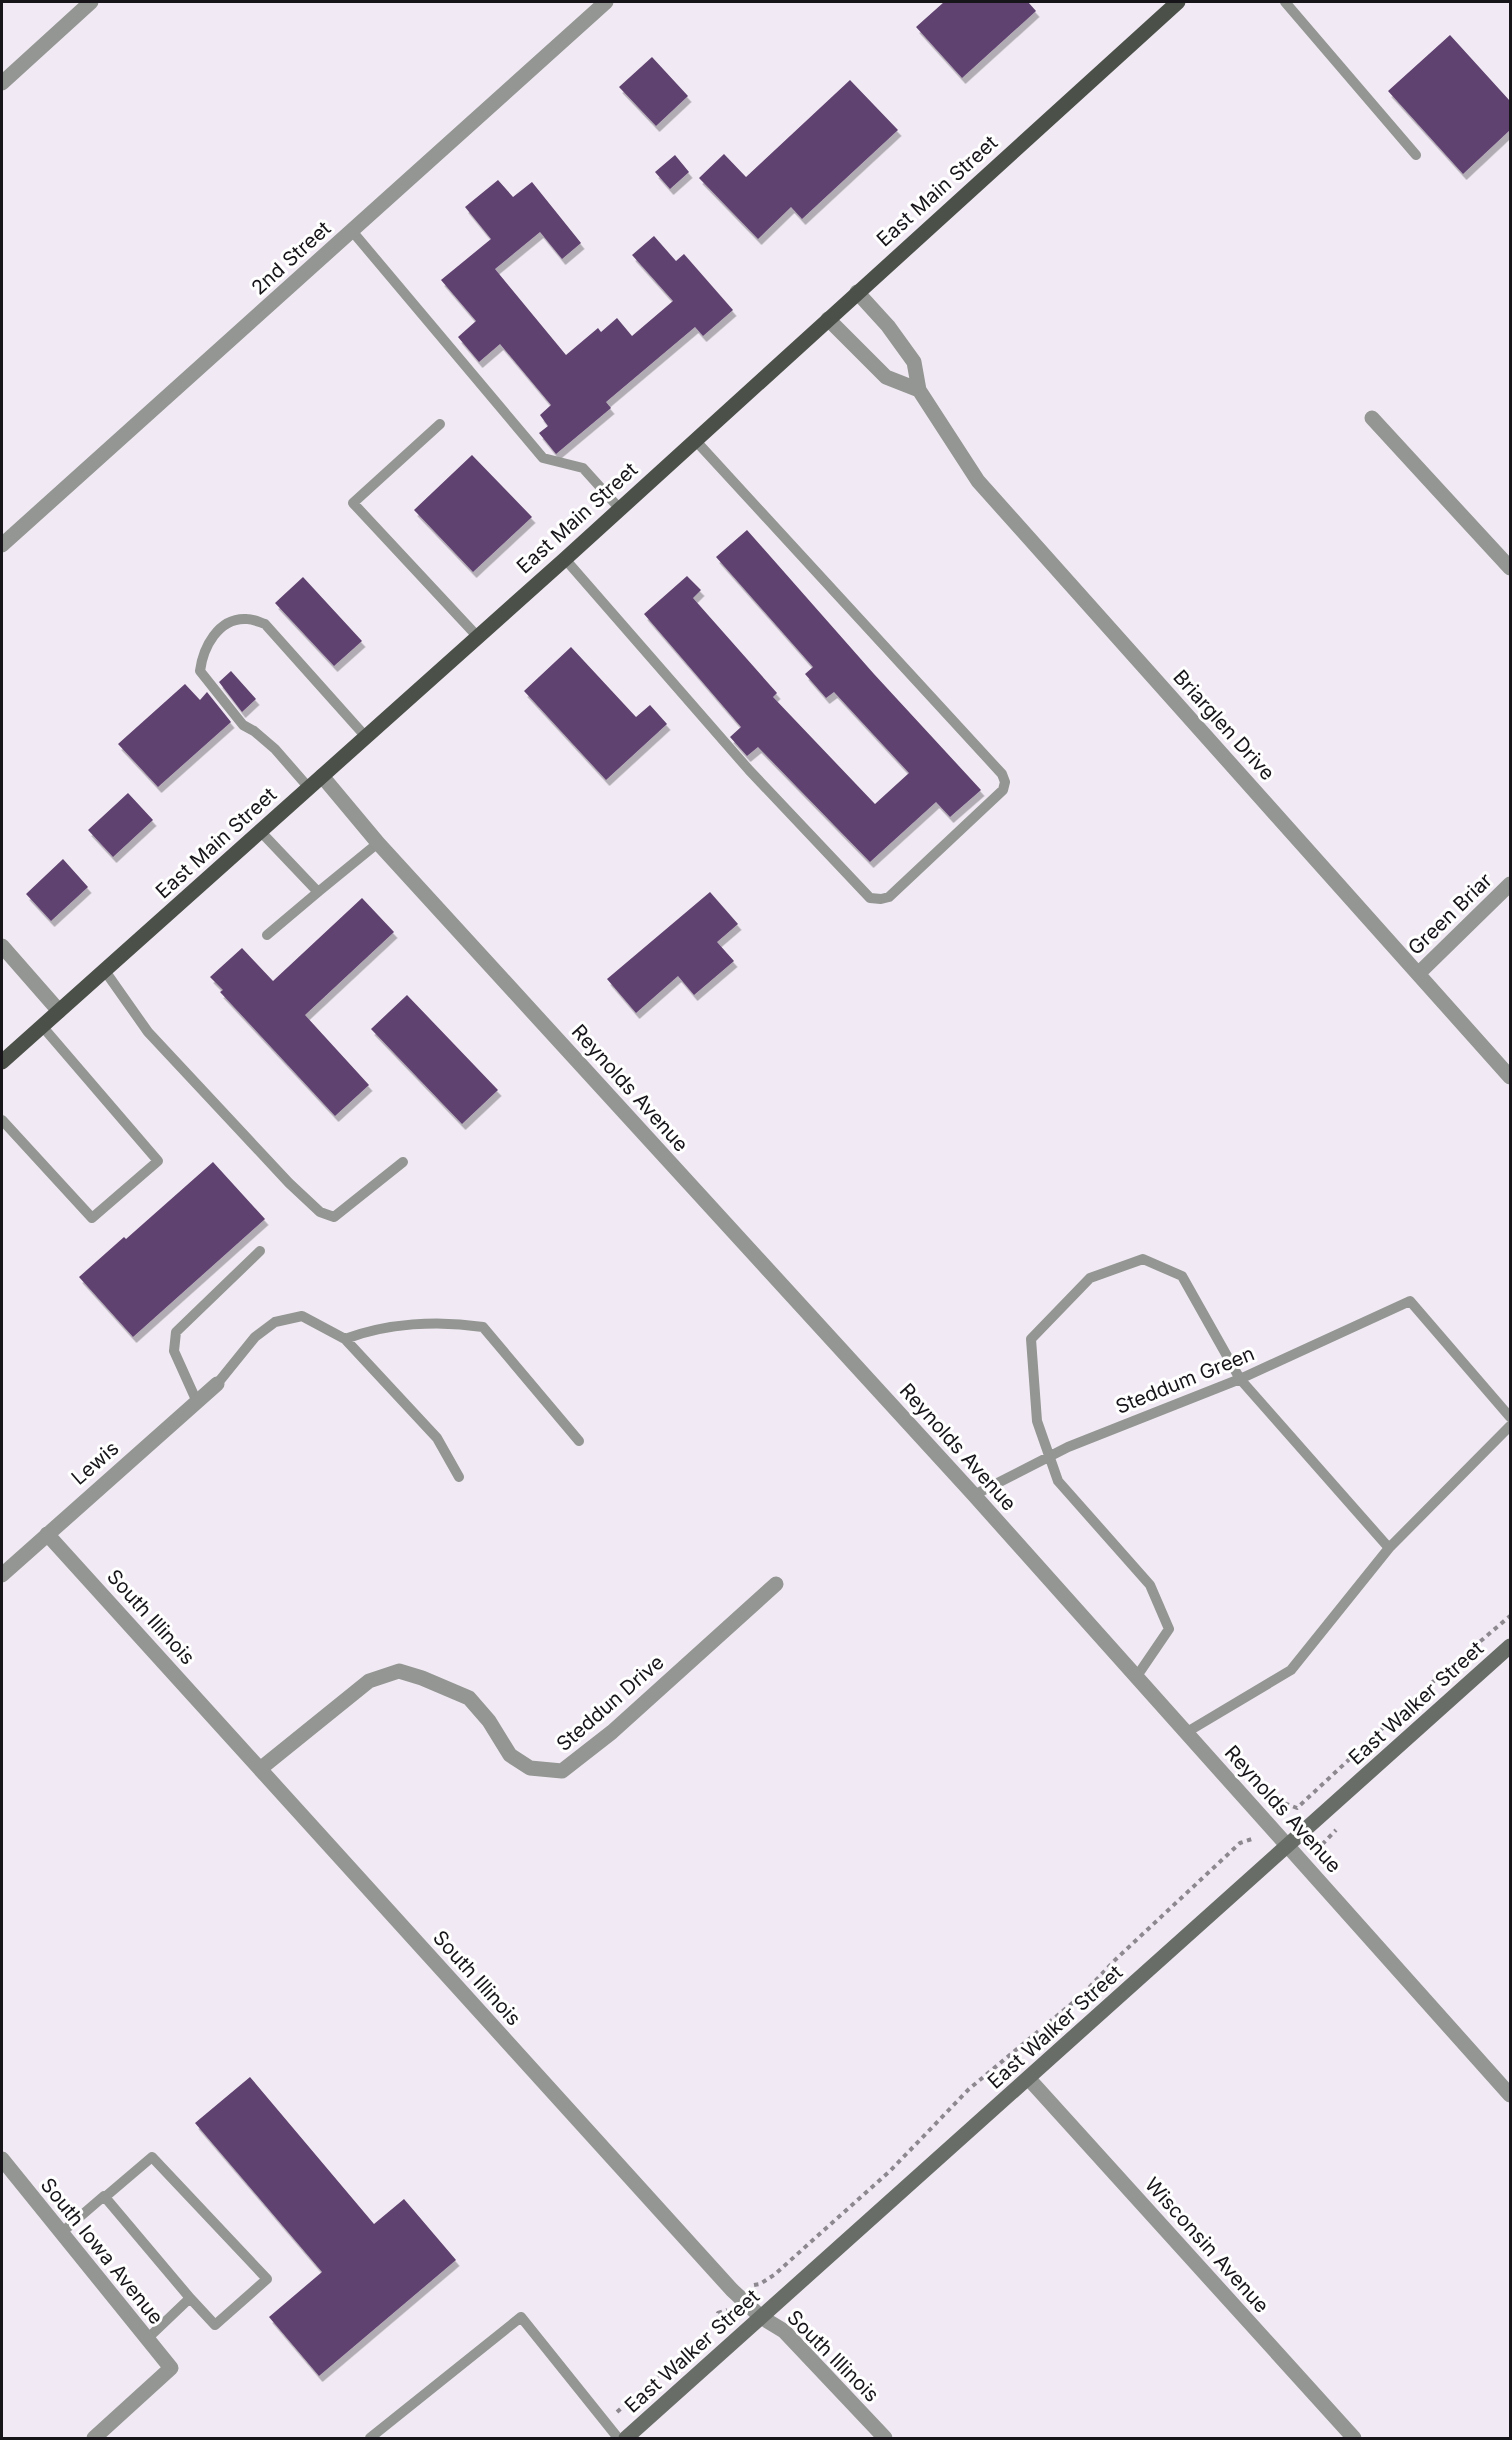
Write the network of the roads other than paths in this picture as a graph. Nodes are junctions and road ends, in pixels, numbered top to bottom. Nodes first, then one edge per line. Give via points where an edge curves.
1 (91, 2) edge
2 (606, 2) edge
3 (1178, 2) edge
4 (1285, 2) edge
5 (2, 83) edge
6 (1416, 155) dead end
7 (352, 231) junction
8 (857, 292) junction
9 (828, 319) junction
10 (919, 390) junction
11 (1372, 417) dead end
12 (440, 424) dead end
13 (695, 440) junction
14 (620, 509) junction
15 (2, 544) edge
16 (565, 559) junction
17 (1510, 568) edge
18 (477, 636) junction
19 (366, 737) junction
20 (322, 776) junction
21 (309, 788) junction
22 (261, 832) junction
23 (373, 837) junction
24 (1510, 884) edge
25 (318, 892) junction
26 (267, 935) dead end
27 (2, 946) edge
28 (105, 971) junction
29 (1418, 974) junction
30 (59, 1011) junction
31 (42, 1026) junction
32 (2, 1062) edge
33 (1510, 1077) edge
34 (2, 1120) edge
35 (403, 1162) dead end
36 (260, 1251) dead end
37 (345, 1339) junction
38 (1240, 1379) junction
39 (217, 1384) joint
40 (196, 1402) junction
41 (1510, 1417) edge
42 (1510, 1426) edge
43 (579, 1441) dead end
44 (1050, 1456) junction
45 (459, 1477) dead end
46 (974, 1495) junction
47 (47, 1534) junction
48 (1389, 1548) junction
49 (2, 1575) edge
50 (776, 1584) dead end
51 (1510, 1646) edge
52 (1137, 1676) junction
53 (1187, 1732) junction
54 (260, 1769) junction
55 (1288, 1846) junction
56 (1029, 2079) junction
57 (1510, 2095) edge
58 (2, 2159) edge
59 (105, 2197) junction
60 (61, 2233) junction
61 (190, 2298) junction
62 (761, 2317) junction
63 (147, 2339) junction
64 (94, 2439) edge
65 (370, 2439) edge
66 (618, 2439) edge
67 (626, 2439) edge
68 (885, 2439) edge
69 (1354, 2439) edge

1 - 5 street
2 - 7 street, 2nd Street
3 - 8 main road, East Main Street
4 - 6 lane
7 - 14 lane via 543,458 583,468
7 - 15 street, 2nd Street
8 - 9 main road, East Main Street
8 - 10 street, Briarglen Drive via 914,362
9 - 10 street via 886,377
9 - 13 main road, East Main Street
10 - 29 street, Briarglen Drive via 978,481
11 - 17 street
12 - 18 lane via 353,503
13 - 14 main road, East Main Street
13 - 16 lane via 1002,774 1003,790 889,897 870,898 749,770
14 - 16 main road, East Main Street
16 - 18 main road, East Main Street
18 - 19 main road, East Main Street
19 - 20 main road, East Main Street
19 - 21 lane via 265,624 247,619 232,621 211,638 200,671 243,725 275,749
20 - 21 main road, East Main Street
20 - 23 street, Reynolds Avenue
21 - 22 main road, East Main Street
22 - 25 lane
22 - 28 main road, East Main Street
23 - 25 lane
23 - 46 street, Reynolds Avenue
24 - 29 street, Green Briar
25 - 26 lane
27 - 30 street
28 - 30 main road, East Main Street
28 - 35 lane via 148,1032 320,1212 334,1217
29 - 33 street, Briarglen Drive
30 - 31 main road, East Main Street
31 - 32 main road, East Main Street
31 - 34 lane via 158,1161 92,1218
36 - 40 lane via 176,1332 174,1351
37 - 39 lane via 302,1316 275,1322 255,1337
37 - 43 lane via 404,1326 459,1323 483,1327
37 - 45 lane via 437,1438
38 - 41 lane, Steddum Green via 1410,1301
38 - 44 lane, Steddum Green
38 - 44 lane via 1182,1276 1143,1259 1090,1278 1031,1339 1037,1421
38 - 48 lane
39 - 40 street, Lewis
40 - 47 street, Lewis
42 - 48 lane
44 - 46 lane, Steddum Green
44 - 52 lane via 1058,1481 1150,1585 1169,1629
46 - 52 street, Reynolds Avenue
47 - 49 street, Lewis
47 - 54 street, South Illinois
48 - 53 lane via 1291,1670
50 - 54 street, Steddun Drive via 562,1772 530,1768 510,1755 469,1698 399,1671 369,1681
51 - 55 street, East Walker Street
52 - 53 street, Reynolds Avenue
53 - 55 street, Reynolds Avenue
54 - 62 street, South Illinois
55 - 56 street, East Walker Street
55 - 57 street, Reynolds Avenue
56 - 62 street, East Walker Street
56 - 69 street, Wisconsin Avenue
58 - 60 street, South Iowa Avenue
59 - 60 lane
59 - 61 lane
59 - 61 lane via 152,2157 267,2280 215,2325
60 - 63 street, South Iowa Avenue
61 - 63 lane
62 - 67 street, East Walker Street
62 - 68 street, South Illinois via 784,2331
63 - 64 street, South Iowa Avenue via 171,2368
65 - 66 lane via 521,2317

